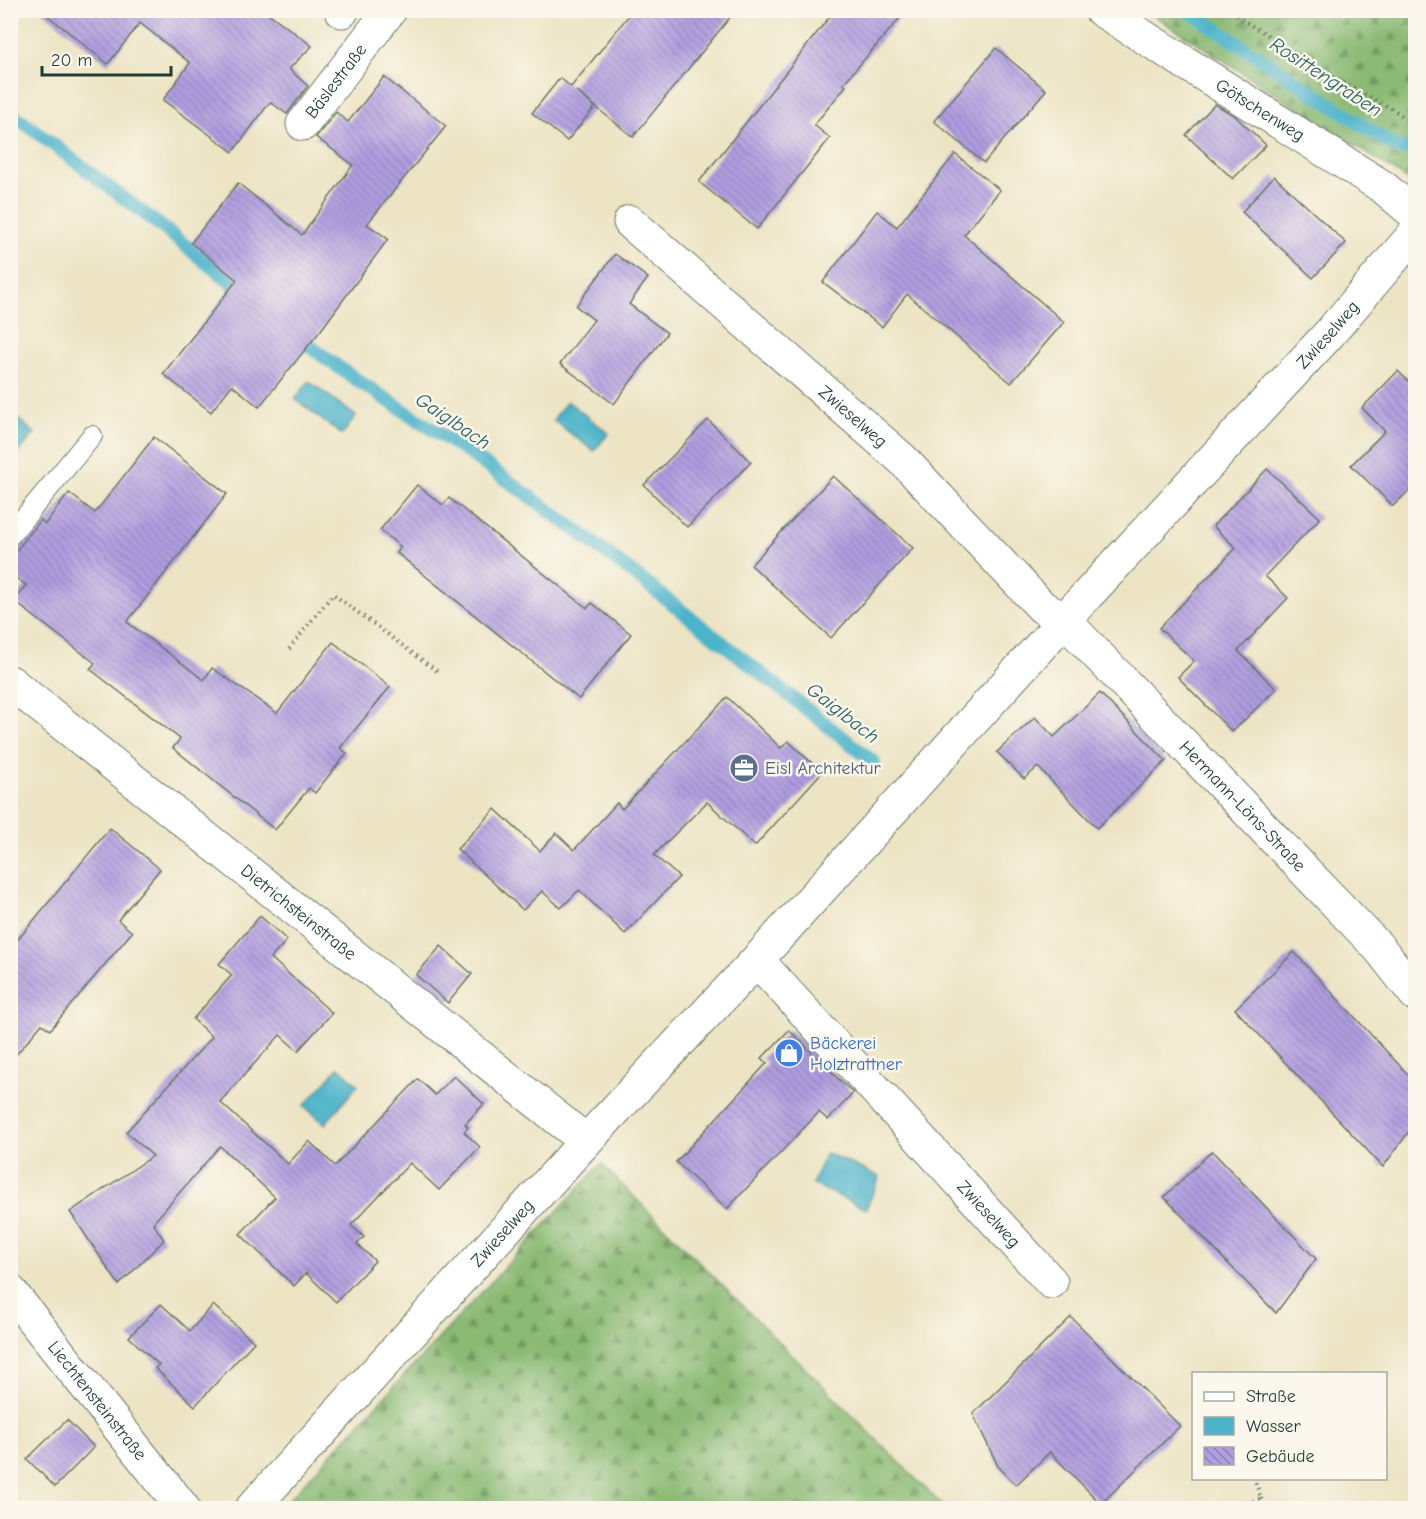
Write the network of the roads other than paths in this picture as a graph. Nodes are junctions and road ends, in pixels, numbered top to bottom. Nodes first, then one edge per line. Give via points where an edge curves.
1 (390, 10) edge
2 (1101, 10) edge
3 (303, 124) dead end
4 (1416, 214) edge
5 (630, 222) dead end
6 (1416, 232) edge
7 (92, 436) dead end
8 (10, 535) edge
9 (1064, 620) junction
10 (10, 682) edge
11 (757, 960) junction
12 (1416, 995) edge
13 (586, 1141) junction
14 (1051, 1282) dead end
15 (10, 1291) edge
16 (183, 1509) edge
17 (252, 1509) edge

1 - 3 street, Bäslestraße
2 - 4 street, Götschenweg via 1383,187
5 - 9 street, Zwieselweg via 902,459 1042,608
6 - 9 street, Zwieselweg via 1329,334
7 - 8 lane
9 - 11 street, Zwieselweg
9 - 12 street, Hermann-Löns-Straße via 1379,948
10 - 13 street, Dietrichsteinstraße
11 - 13 street, Zwieselweg
11 - 14 street, Zwieselweg
13 - 17 street, Zwieselweg
15 - 16 street, Liechtensteinstraße

